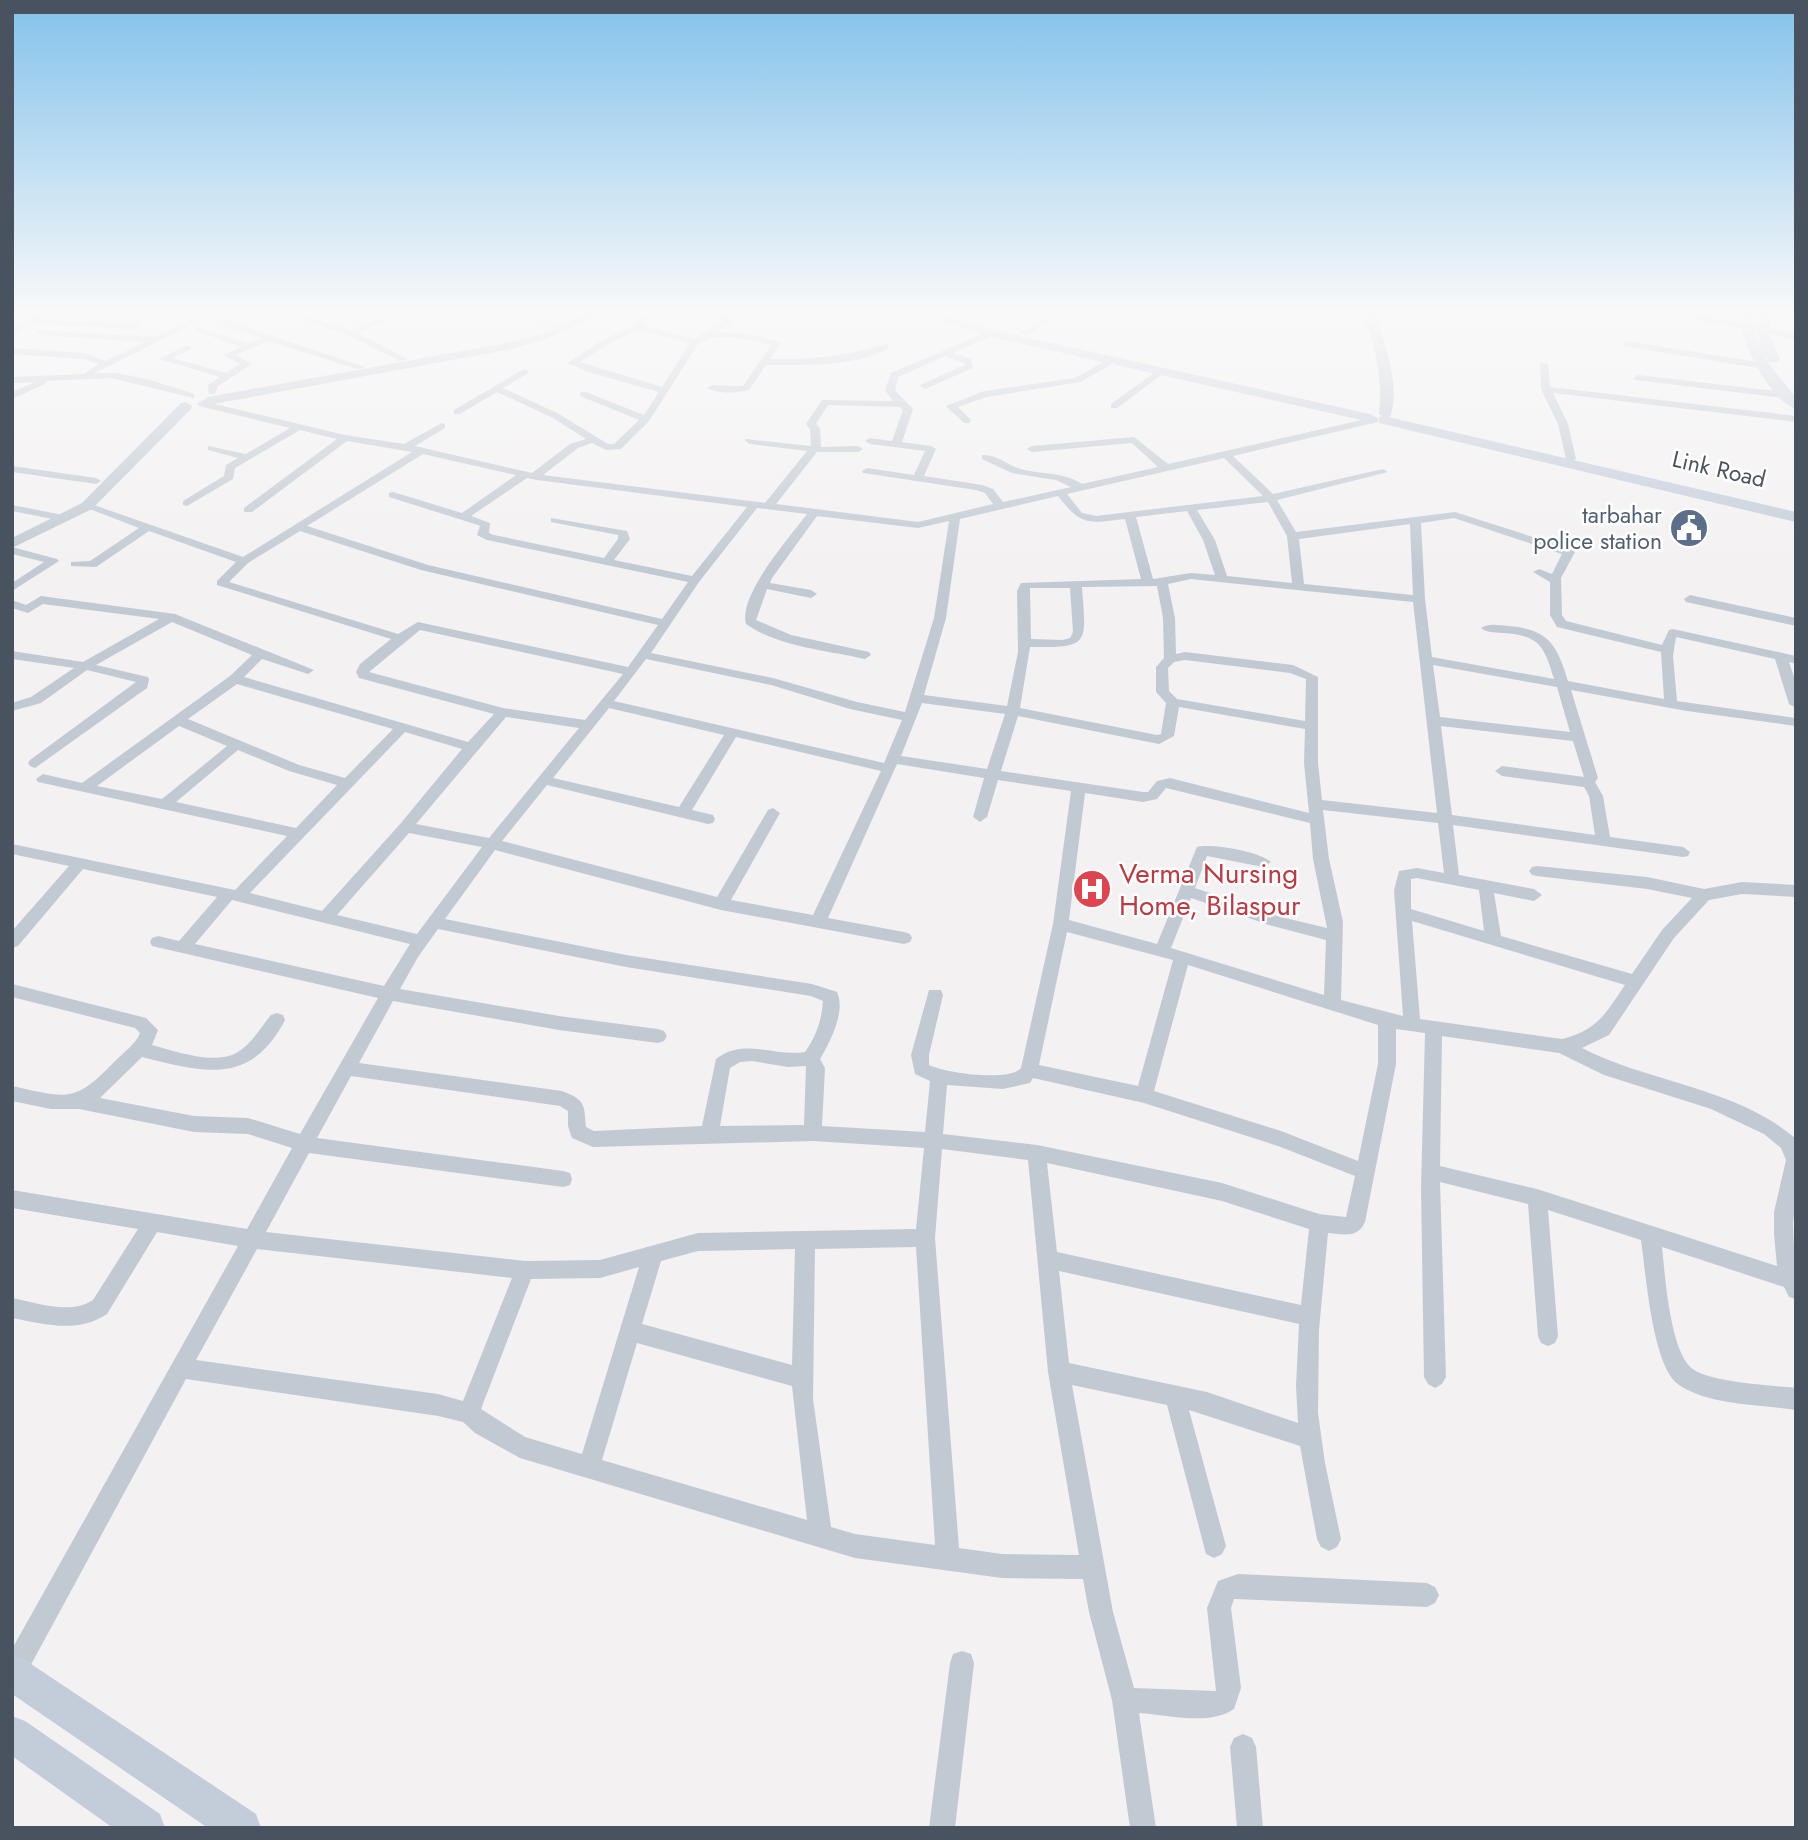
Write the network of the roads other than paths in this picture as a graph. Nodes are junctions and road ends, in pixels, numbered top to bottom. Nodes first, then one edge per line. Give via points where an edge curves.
1 (190, 397) edge
2 (199, 397) edge
3 (208, 397) edge
4 (209, 397) edge
5 (483, 397) edge
6 (514, 397) edge
7 (589, 397) edge
8 (662, 397) edge
9 (894, 397) edge
10 (976, 397) edge
11 (1126, 397) edge
12 (1286, 397) edge
13 (1296, 397) edge
14 (1375, 397) edge
15 (1384, 397) edge
16 (1550, 397) edge
17 (1612, 397) edge
18 (197, 399) junction
19 (904, 404) junction
20 (1114, 406) dead end
21 (457, 412) dead end
22 (1378, 416) junction
23 (646, 419) junction
24 (1796, 419) edge
25 (967, 421) dead end
26 (442, 425) dead end
27 (298, 427) junction
28 (345, 438) junction
29 (594, 439) junction
30 (750, 441) dead end
31 (870, 441) dead end
32 (896, 444) junction
33 (406, 447) junction
34 (212, 448) dead end
35 (814, 449) junction
36 (858, 449) dead end
37 (1032, 449) dead end
38 (422, 450) junction
39 (1226, 454) junction
40 (247, 457) junction
41 (986, 457) dead end
42 (1571, 459) junction
43 (1166, 468) junction
44 (12, 469) edge
45 (867, 471) dead end
46 (1383, 472) dead end
47 (530, 475) junction
48 (917, 480) junction
49 (96, 481) junction
50 (1080, 488) junction
51 (1060, 492) junction
52 (393, 495) dead end
53 (1271, 498) junction
54 (187, 503) dead end
55 (762, 504) junction
56 (87, 506) junction
57 (1000, 506) junction
58 (1791, 506) edge
59 (12, 508) edge
60 (1191, 509) junction
61 (248, 510) dead end
62 (815, 511) junction
63 (955, 516) junction
64 (1130, 516) junction
65 (57, 517) junction
66 (463, 517) junction
67 (1796, 517) edge
68 (555, 520) dead end
69 (1415, 522) junction
70 (148, 527) junction
71 (298, 527) junction
72 (12, 534) edge
73 (1293, 536) junction
74 (12, 544) edge
75 (12, 550) edge
76 (607, 561) junction
77 (244, 562) junction
78 (75, 564) dead end
79 (1539, 572) dead end
80 (1222, 578) junction
81 (1555, 578) junction
82 (695, 580) junction
83 (1162, 582) junction
84 (1076, 583) junction
85 (1148, 583) junction
86 (764, 584) junction
87 (1298, 585) junction
88 (12, 588) edge
89 (811, 594) dead end
90 (1419, 598) junction
91 (1690, 598) dead end
92 (12, 604) edge
93 (170, 617) junction
94 (1796, 622) edge
95 (665, 623) junction
96 (1487, 628) dead end
97 (400, 638) junction
98 (1025, 643) junction
99 (1667, 650) junction
100 (260, 654) junction
101 (12, 655) edge
102 (643, 655) junction
103 (865, 655) dead end
104 (1780, 657) junction
105 (1170, 659) junction
106 (1428, 660) junction
107 (1796, 660) edge
108 (85, 666) junction
109 (308, 670) dead end
110 (631, 672) junction
111 (235, 679) junction
112 (1563, 683) junction
113 (916, 698) junction
114 (1172, 702) junction
115 (606, 703) junction
116 (1671, 704) junction
117 (1796, 704) edge
118 (12, 707) edge
119 (1013, 711) junction
120 (503, 712) junction
121 (908, 717) junction
122 (177, 720) junction
123 (1436, 720) junction
124 (1796, 722) edge
125 (588, 725) junction
126 (1312, 726) junction
127 (402, 727) junction
128 (732, 732) junction
129 (1578, 737) junction
130 (236, 745) junction
131 (471, 747) junction
132 (35, 763) dead end
133 (890, 764) junction
134 (1502, 771) dead end
135 (991, 774) junction
136 (43, 779) dead end
137 (544, 780) junction
138 (1588, 782) junction
139 (347, 783) junction
140 (1079, 787) junction
141 (84, 788) junction
142 (1315, 804) junction
143 (164, 805) junction
144 (682, 813) junction
145 (773, 813) dead end
146 (980, 817) dead end
147 (1446, 818) junction
148 (708, 819) dead end
149 (1317, 820) junction
150 (405, 827) junction
151 (297, 834) junction
152 (1603, 839) junction
153 (492, 844) junction
154 (12, 849) edge
155 (1683, 852) dead end
156 (1262, 862) dead end
157 (80, 863) junction
158 (1537, 871) dead end
159 (1452, 879) junction
160 (1486, 888) junction
161 (1185, 890) junction
162 (1796, 891) edge
163 (233, 895) junction
164 (1534, 895) dead end
165 (1704, 895) junction
166 (721, 904) junction
167 (1404, 913) junction
168 (325, 918) junction
169 (817, 922) junction
170 (435, 923) junction
171 (1061, 924) junction
172 (1335, 936) junction
173 (1493, 937) junction
174 (904, 938) dead end
175 (421, 941) junction
176 (12, 942) edge
177 (158, 942) dead end
178 (183, 947) junction
179 (1163, 951) junction
180 (1182, 957) junction
181 (1634, 981) junction
182 (12, 990) edge
183 (389, 994) junction
184 (935, 995) dead end
185 (1332, 1004) junction
186 (277, 1020) dead end
187 (1387, 1021) junction
188 (1412, 1025) junction
189 (1434, 1027) junction
190 (658, 1036) dead end
191 (1562, 1046) junction
192 (138, 1049) junction
193 (810, 1058) junction
194 (346, 1068) junction
195 (1029, 1070) junction
196 (939, 1077) junction
197 (12, 1093) edge
198 (1144, 1095) junction
199 (82, 1102) junction
200 (813, 1133) junction
201 (710, 1134) junction
202 (931, 1140) junction
203 (304, 1144) junction
204 (1037, 1153) junction
205 (1795, 1164) edge
206 (1363, 1171) junction
207 (1432, 1172) junction
208 (563, 1179) dead end
209 (1537, 1198) junction
210 (12, 1199) edge
211 (153, 1222) junction
212 (1319, 1223) junction
213 (1650, 1234) junction
214 (925, 1238) junction
215 (252, 1239) junction
216 (805, 1240) junction
217 (653, 1255) junction
218 (1048, 1259) junction
219 (525, 1270) junction
220 (1793, 1284) edge
221 (12, 1308) edge
222 (1310, 1317) junction
223 (630, 1331) junction
224 (1548, 1336) dead end
225 (180, 1368) junction
226 (1059, 1372) junction
227 (1435, 1377) dead end
228 (802, 1378) junction
229 (1175, 1395) junction
230 (1796, 1399) edge
231 (469, 1412) junction
232 (1310, 1438) junction
233 (589, 1467) junction
234 (821, 1536) junction
235 (1329, 1539) dead end
236 (1214, 1546) dead end
237 (948, 1559) junction
238 (1095, 1567) junction
239 (1427, 1595) dead end
240 (962, 1663) dead end
241 (12, 1673) edge
242 (1125, 1700) junction
243 (12, 1734) edge
244 (1243, 1747) dead end
245 (146, 1828) edge
246 (242, 1828) edge
247 (942, 1828) edge
248 (1143, 1828) edge
249 (1250, 1828) edge

1 - 18 street
2 - 18 street
3 - 18 street
4 - 18 street
5 - 21 street
6 - 29 street
7 - 23 street
8 - 23 street
9 - 19 street
10 - 25 street via 951,406
11 - 20 street
12 - 22 main road, Link Road
13 - 22 main road, Link Road
14 - 22 street
15 - 22 street
16 - 42 street via 1563,424
17 - 24 street
18 - 27 street
18 - 49 street via 160,416
18 - 56 street
19 - 32 street via 908,412
19 - 35 street via 825,402 811,424
22 - 39 street
22 - 42 main road, Link Road
22 - 67 main road
23 - 29 street via 620,446 606,447
26 - 33 street
27 - 28 street
27 - 40 street
28 - 33 street
28 - 61 street
29 - 47 street via 574,446
30 - 35 street
31 - 32 street
32 - 48 street via 931,449
33 - 38 street
34 - 40 street
35 - 36 street
35 - 55 street
37 - 43 street via 1134,440
38 - 47 street
38 - 71 street
39 - 43 street
39 - 53 street
40 - 54 street via 230,467 229,477
41 - 50 street via 1014,471 1054,476
42 - 58 main road, Link Road
43 - 50 street
44 - 49 street
45 - 48 street
46 - 53 street
47 - 55 street
47 - 66 street
48 - 57 street via 984,489
49 - 65 street
50 - 51 street
51 - 57 street
51 - 64 street via 1083,518
52 - 66 street
53 - 60 street
53 - 73 street
55 - 62 street
55 - 82 street
56 - 65 street
56 - 70 street
57 - 63 street
59 - 65 street
60 - 64 street
60 - 80 street via 1209,540
62 - 63 street via 918,525
62 - 86 street
63 - 113 street via 937,632
64 - 85 street
65 - 72 street
65 - 74 street
66 - 76 street via 485,524 485,536
68 - 76 street via 623,533 624,539
69 - 73 street
69 - 81 street via 1462,516 1569,552
69 - 90 street
70 - 77 street
70 - 78 street via 92,565
71 - 77 street
71 - 95 street via 425,568
73 - 87 street
75 - 88 street via 53,562
76 - 82 street
77 - 97 street via 221,583
79 - 81 street
80 - 83 street via 1191,576
80 - 87 street
81 - 99 street via 1556,615 1561,624
82 - 95 street
83 - 85 street
83 - 105 street
84 - 85 street
84 - 98 street via 1079,632 1075,640
84 - 98 street via 1025,585
86 - 89 street
86 - 103 street via 750,616 752,624
87 - 90 street
90 - 106 street
91 - 94 street
92 - 93 street via 28,609 41,600
93 - 100 street
93 - 108 street
95 - 102 street
96 - 112 street via 1542,638 1553,653
97 - 110 street via 418,626
97 - 120 street via 365,667 364,675
98 - 119 street
99 - 104 street via 1670,635 1679,633
99 - 116 street
100 - 109 street
100 - 111 street
101 - 108 street
102 - 110 street
102 - 121 street
104 - 107 street
104 - 117 street
105 - 114 street via 1162,667 1161,687
105 - 126 street via 1185,656 1308,674 1313,681
106 - 112 street
106 - 123 street
108 - 118 street via 36,700
108 - 132 street via 144,682
110 - 115 street
111 - 122 street
111 - 127 street
112 - 116 street
112 - 129 street
113 - 119 street
113 - 121 street
114 - 119 street via 1167,736 1159,740
114 - 126 street
115 - 125 street
115 - 128 street
116 - 124 street
119 - 135 street
120 - 125 street
120 - 131 street
121 - 133 street
122 - 130 street
122 - 141 street
123 - 129 street
123 - 147 street
125 - 137 street
126 - 142 street
127 - 131 street
127 - 139 street
128 - 133 street
128 - 144 street
129 - 138 street via 1591,778
130 - 139 street
130 - 143 street
131 - 150 street
133 - 135 street
133 - 169 street
134 - 138 street
135 - 140 street
135 - 146 street
136 - 141 street
137 - 144 street
137 - 153 street
138 - 152 street via 1596,796
139 - 151 street
140 - 149 street via 1147,797 1170,783
140 - 171 street
141 - 143 street
142 - 147 street
142 - 149 street
143 - 151 street
144 - 148 street
145 - 166 street
147 - 152 street
147 - 159 street
149 - 172 street
150 - 153 street
150 - 168 street
151 - 163 street
152 - 155 street
153 - 166 street
153 - 170 street
154 - 157 street
156 - 161 street via 1202,851
157 - 163 street
157 - 176 street
158 - 165 street via 1647,883
159 - 160 street
159 - 167 street via 1404,875
160 - 164 street
160 - 173 street
161 - 172 street
161 - 179 street
162 - 165 street via 1742,888
163 - 168 street
163 - 178 street
165 - 181 street
166 - 169 street
167 - 173 street
167 - 188 street
168 - 175 street
169 - 174 street
170 - 175 street
170 - 193 street via 626,961 822,992 831,997 831,1007
171 - 179 street
171 - 195 street
172 - 185 street
173 - 181 street
175 - 183 street
177 - 178 street
178 - 183 street
179 - 180 street
180 - 185 street
180 - 198 street
181 - 191 street via 1603,1030
182 - 192 street via 140,1023 149,1030
183 - 190 street
183 - 194 street
184 - 196 street via 919,1063 926,1073
185 - 187 street
186 - 192 street via 247,1055 229,1064
187 - 188 street
187 - 206 street via 1387,1064
188 - 189 street
189 - 191 street
189 - 207 street
191 - 205 street via 1611,1070 1762,1122 1788,1142
192 - 199 street via 104,1086
193 - 200 street via 816,1068
193 - 201 street via 740,1055 727,1059 719,1074
194 - 201 street via 562,1099 576,1107 578,1132 593,1139
194 - 203 street
195 - 196 street via 1016,1082
195 - 198 street
196 - 202 street
197 - 199 street via 65,1104
198 - 206 street
199 - 203 street via 194,1124 248,1126
200 - 201 street
200 - 202 street
202 - 204 street
202 - 214 street
203 - 208 street
203 - 215 street
204 - 212 street via 1222,1192
204 - 218 street
205 - 220 street via 1784,1218 1786,1261
206 - 212 street via 1352,1226
207 - 209 street
207 - 227 street
209 - 213 street
209 - 224 street
210 - 211 street
211 - 215 street
211 - 221 street via 93,1313 76,1317
212 - 222 street
213 - 220 street
213 - 230 street via 1668,1353 1680,1374 1704,1385
214 - 216 street
214 - 237 street
215 - 219 street
215 - 225 street
216 - 217 street via 698,1242
216 - 228 street
217 - 219 street via 600,1269
217 - 223 street
218 - 222 street
218 - 226 street
219 - 231 street
222 - 232 street
223 - 228 street
223 - 233 street
225 - 231 street
225 - 241 street
226 - 229 street
226 - 238 street
228 - 234 street
229 - 232 street
229 - 236 street
231 - 233 street via 520,1447
232 - 235 street
233 - 234 street
234 - 237 street via 855,1546
237 - 238 street via 1002,1566
238 - 242 street via 1101,1612
239 - 242 street via 1226,1589 1219,1608 1227,1699 1208,1705
240 - 247 street
241 - 246 main road
242 - 248 street
243 - 245 main road
244 - 249 street

